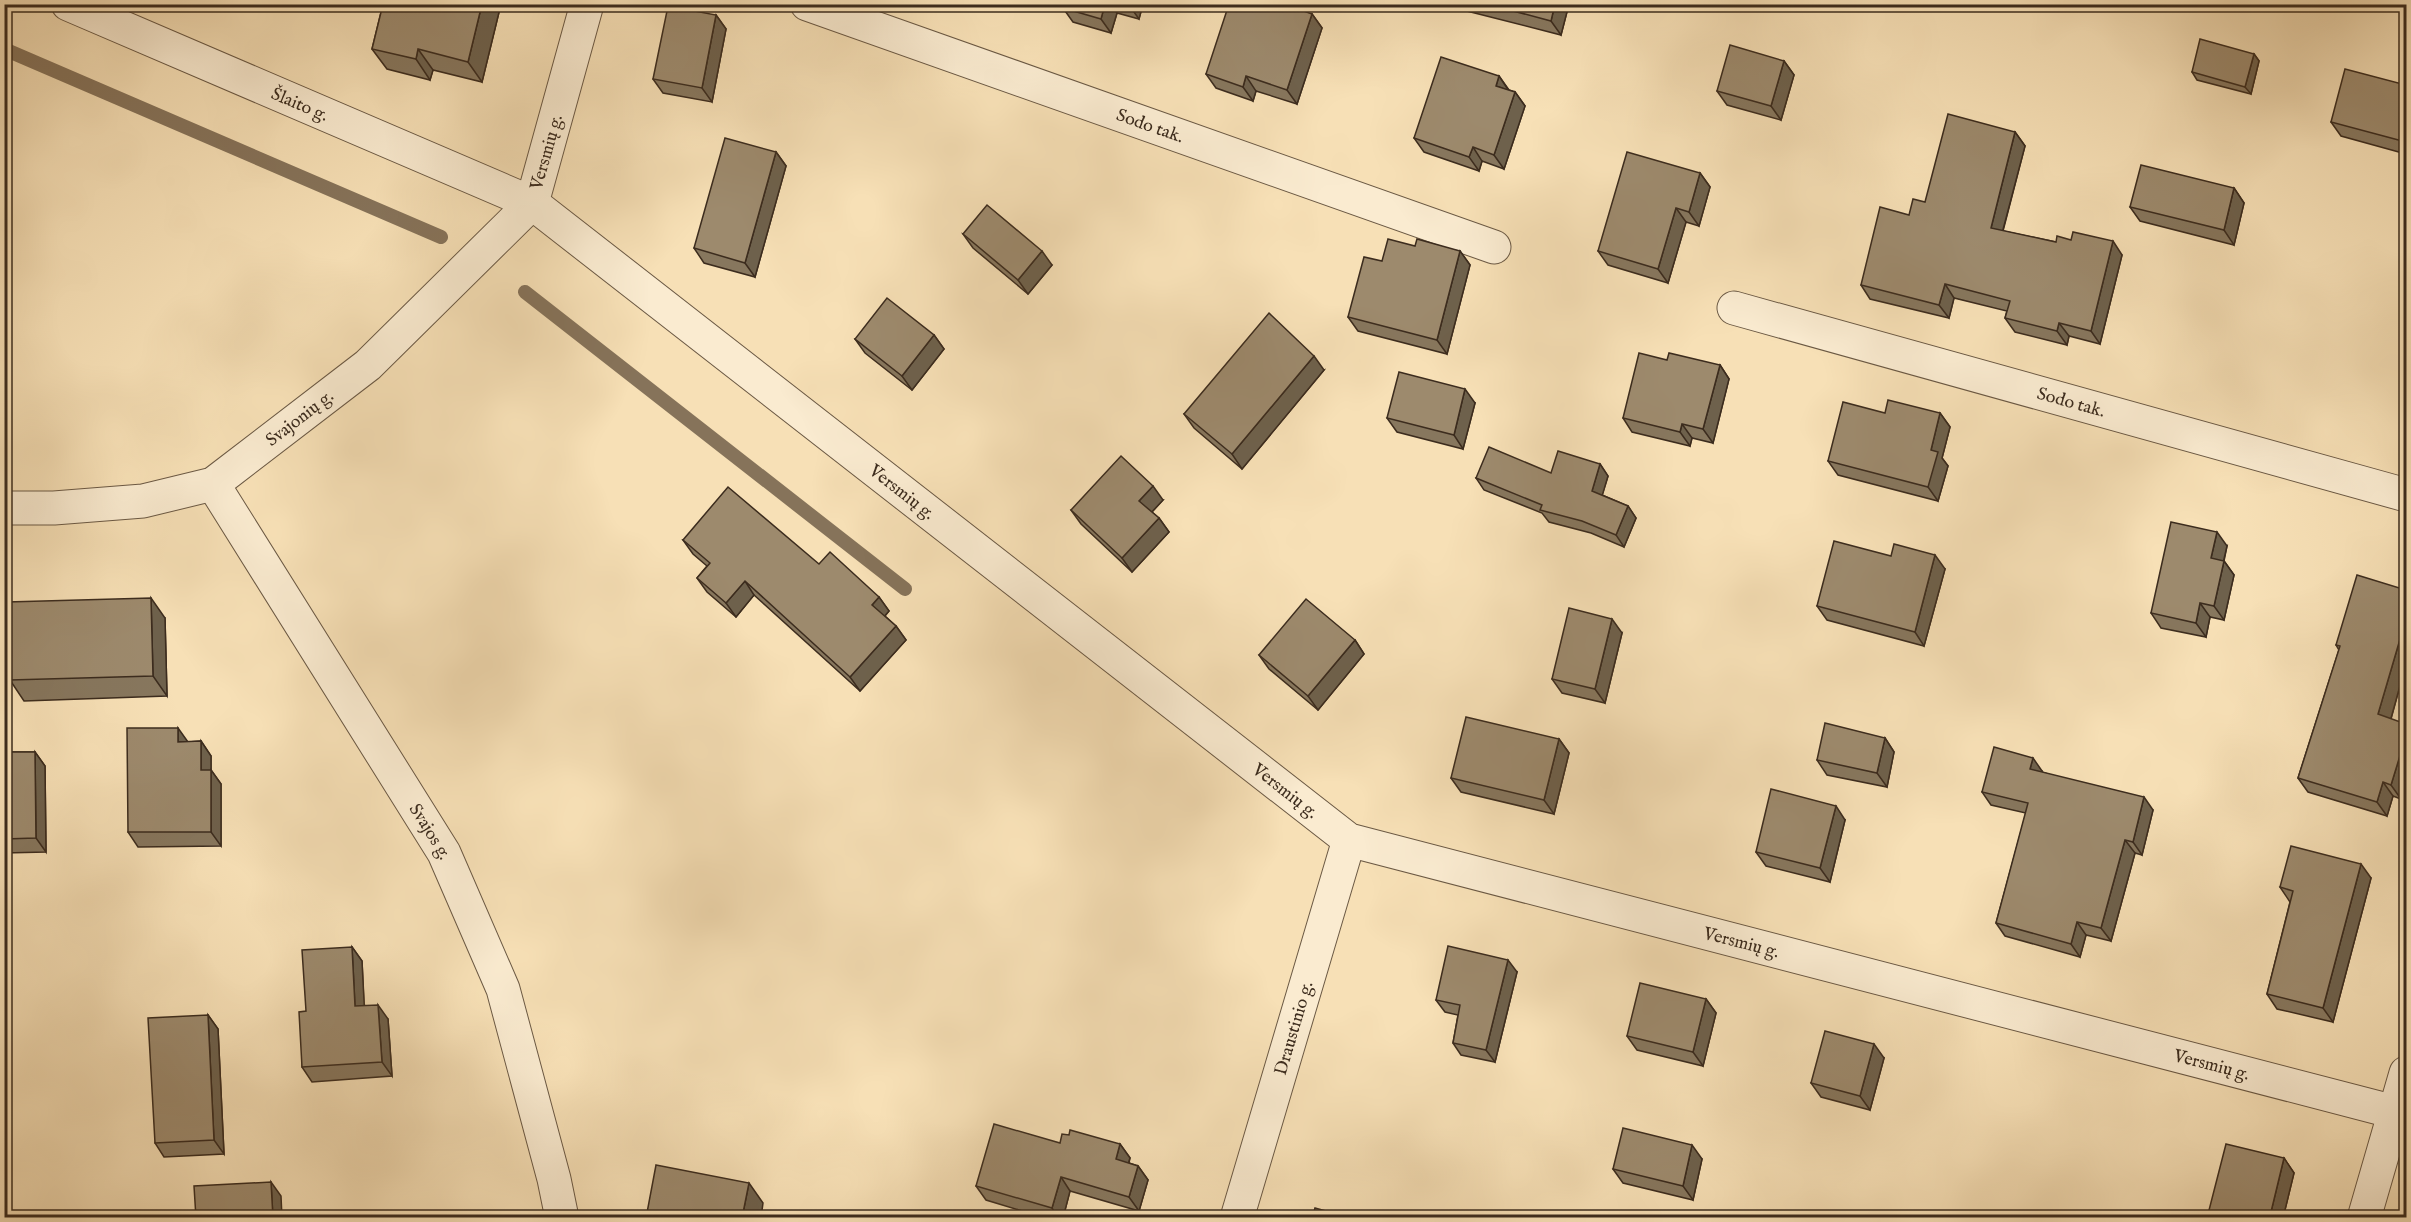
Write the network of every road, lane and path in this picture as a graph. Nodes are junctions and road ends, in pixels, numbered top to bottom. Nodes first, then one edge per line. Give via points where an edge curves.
1 (68, 4) edge
2 (587, 4) edge
3 (807, 4) edge
4 (532, 203) junction
5 (1494, 247) dead end
6 (1734, 308) dead end
7 (213, 484) junction
8 (2406, 495) edge
9 (4, 508) edge
10 (1349, 840) junction
11 (2406, 1073) edge
12 (2401, 1113) edge
13 (562, 1218) edge
14 (1237, 1218) edge
15 (2364, 1218) edge

1 - 4 street, Šlaito g.
2 - 4 street, Versmių g.
3 - 5 street, Sodo tak.
4 - 7 street, Svajonių g. via 368,365
4 - 10 street, Versmių g.
6 - 8 street, Sodo tak.
7 - 9 street, Svajonių g. via 143,501
7 - 13 street, Svajos g. via 444,853 503,989
10 - 12 street, Versmių g.
10 - 14 street, Draustinio g.
11 - 12 street
12 - 15 street

